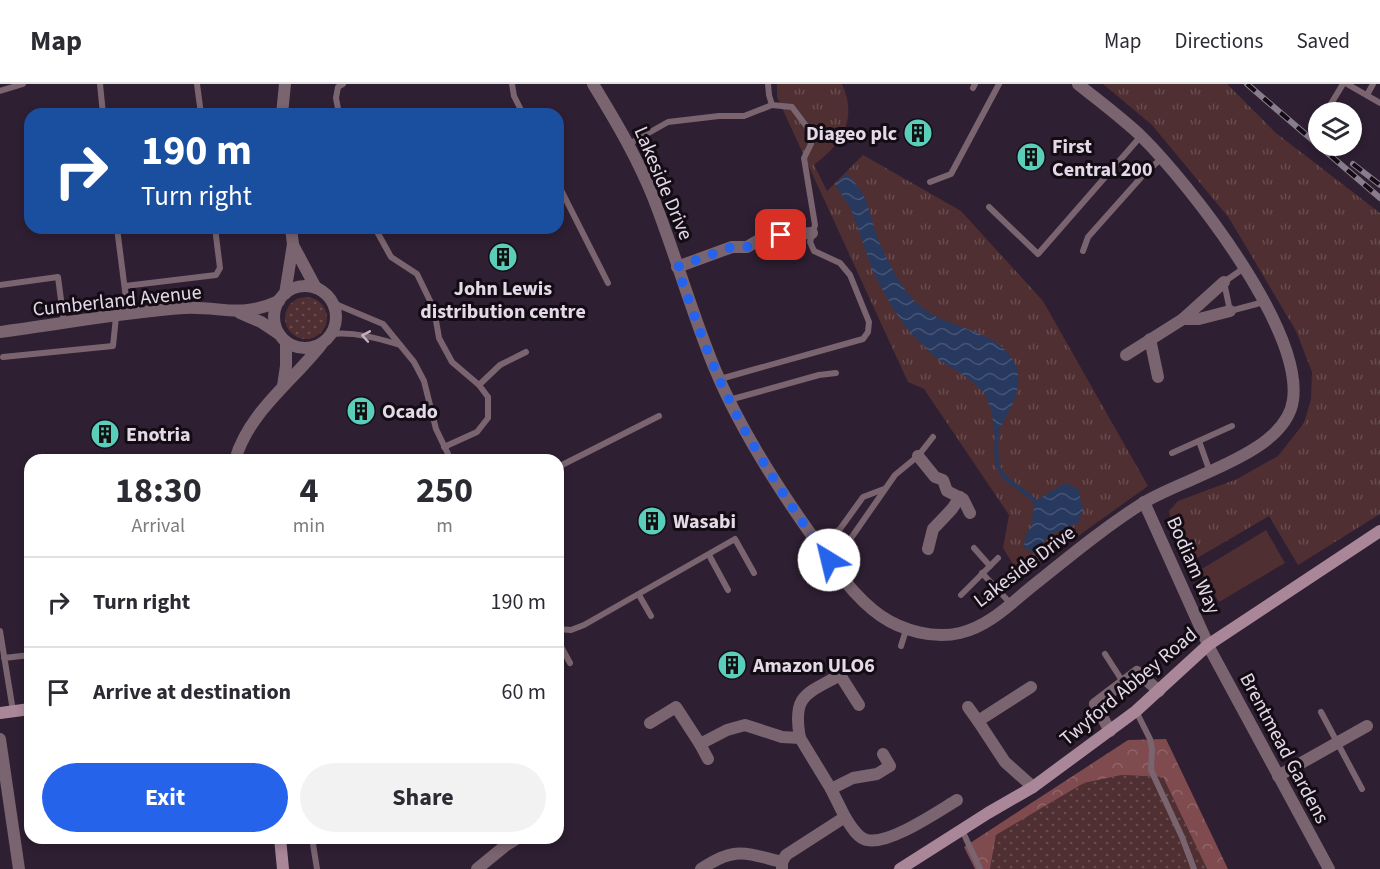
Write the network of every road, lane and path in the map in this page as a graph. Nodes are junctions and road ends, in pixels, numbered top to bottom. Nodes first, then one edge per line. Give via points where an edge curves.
1 (22, 84) edge
2 (100, 84) edge
3 (197, 84) edge
4 (285, 84) edge
5 (343, 84) edge
6 (512, 84) edge
7 (593, 84) edge
8 (768, 84) edge
9 (999, 84) edge
10 (1078, 84) edge
11 (1345, 84) edge
12 (1373, 84) edge
13 (0, 91) edge
14 (1366, 95) junction
15 (1333, 102) edge
16 (1380, 103) edge
17 (772, 105) junction
18 (103, 108) edge
19 (200, 108) edge
20 (283, 108) edge
21 (338, 108) edge
22 (520, 108) edge
23 (1141, 136) junction
24 (629, 144) junction
25 (1161, 159) junction
26 (930, 183) dead end
27 (564, 196) edge
28 (989, 207) dead end
29 (812, 233) junction
30 (118, 234) edge
31 (216, 234) edge
32 (292, 234) edge
33 (378, 234) edge
34 (293, 244) junction
35 (1083, 251) dead end
36 (677, 267) junction
37 (1244, 268) junction
38 (1224, 282) junction
39 (608, 283) dead end
40 (0, 285) edge
41 (124, 286) junction
42 (316, 288) junction
43 (282, 297) junction
44 (1264, 302) junction
45 (333, 303) junction
46 (1230, 311) junction
47 (239, 312) junction
48 (122, 316) junction
49 (1183, 319) junction
50 (64, 323) junction
51 (0, 332) edge
52 (283, 338) junction
53 (327, 339) junction
54 (1150, 339) junction
55 (400, 345) junction
56 (526, 352) dead end
57 (1126, 355) dead end
58 (3, 357) dead end
59 (836, 373) dead end
60 (1158, 377) dead end
61 (719, 379) junction
62 (480, 385) junction
63 (283, 386) junction
64 (729, 400) junction
65 (659, 416) dead end
66 (1232, 426) dead end
67 (933, 437) dead end
68 (1199, 441) junction
69 (444, 447) junction
70 (1172, 453) dead end
71 (237, 454) edge
72 (448, 454) edge
73 (918, 456) junction
74 (564, 464) edge
75 (1210, 472) junction
76 (886, 489) junction
77 (960, 497) junction
78 (1144, 502) junction
79 (970, 513) dead end
80 (846, 521) junction
81 (858, 529) junction
82 (1380, 531) edge
83 (818, 544) junction
84 (974, 548) dead end
85 (928, 549) dead end
86 (709, 555) junction
87 (998, 558) dead end
88 (829, 560) junction
89 (990, 566) junction
90 (754, 573) dead end
91 (982, 573) junction
92 (728, 590) dead end
93 (639, 595) junction
94 (961, 595) dead end
95 (1011, 604) junction
96 (651, 616) dead end
97 (564, 629) edge
98 (906, 630) junction
99 (0, 631) edge
100 (901, 645) dead end
101 (1208, 645) junction
102 (564, 652) edge
103 (1105, 654) dead end
104 (24, 656) edge
105 (4, 658) junction
106 (570, 663) dead end
107 (1124, 682) junction
108 (1031, 687) dead end
109 (1159, 691) junction
110 (859, 705) dead end
111 (968, 707) dead end
112 (24, 710) edge
113 (1136, 711) junction
114 (6, 712) edge
115 (1321, 712) dead end
116 (978, 722) junction
117 (650, 723) dead end
118 (1367, 726) dead end
119 (1110, 731) junction
120 (800, 738) junction
121 (0, 739) edge
122 (1337, 742) junction
123 (700, 744) junction
124 (884, 754) dead end
125 (708, 759) dead end
126 (1278, 776) junction
127 (1033, 787) junction
128 (831, 789) junction
129 (1362, 789) dead end
130 (957, 801) dead end
131 (845, 817) junction
132 (962, 830) junction
133 (281, 844) edge
134 (313, 844) edge
135 (507, 844) edge
136 (782, 865) edge
137 (19, 869) edge
138 (283, 869) edge
139 (317, 869) edge
140 (477, 869) edge
141 (701, 869) edge
142 (900, 869) edge
143 (980, 869) edge
144 (1194, 869) edge
145 (1329, 869) edge

1 - 13 lane
2 - 18 lane
3 - 19 lane
4 - 20 street
5 - 21 lane via 338,87
6 - 22 lane
7 - 24 street, Lakeside Drive
8 - 17 lane
9 - 26 lane via 951,174
10 - 23 street, Lakeside Drive
11 - 14 lane
11 - 15 lane
12 - 14 lane
14 - 16 lane
17 - 24 lane via 744,117 668,123
17 - 29 lane via 792,107 807,127 811,144 804,158
23 - 25 street, Lakeside Drive
23 - 28 lane via 1038,254
24 - 36 street, Lakeside Drive
25 - 35 lane via 1088,237
25 - 37 street, Lakeside Drive via 1202,207
27 - 39 lane
29 - 36 street via 759,240
29 - 61 lane via 814,251 840,263 850,275 869,322 868,332 863,339
30 - 41 lane
31 - 41 lane via 220,268 216,275
32 - 34 street
33 - 62 lane via 391,257 417,274 434,309 439,338 452,362
34 - 42 street
34 - 43 street
36 - 61 street, Lakeside Drive
37 - 38 lane
37 - 44 street, Lakeside Drive
38 - 46 lane
38 - 49 street
40 - 50 lane via 58,277
41 - 48 lane
42 - 43 street via 303,286
42 - 45 street
43 - 47 street, Cumberland Avenue via 261,309
43 - 52 street via 274,315
44 - 46 lane
44 - 75 street, Lakeside Drive via 1287,355 1294,381 1293,403 1285,421 1270,438
45 - 53 street via 336,324
45 - 55 lane via 383,324
46 - 49 street
47 - 48 street, Cumberland Avenue via 185,308
47 - 52 street, Cumberland Avenue
48 - 50 street, Cumberland Avenue
48 - 58 lane via 113,346
49 - 54 street
50 - 51 street, Cumberland Avenue
52 - 53 street via 298,348 310,348
52 - 63 street
55 -> 53 lane via 349,333
53 - 63 street
54 - 57 street
54 - 60 street
55 - 69 lane via 424,381
56 - 62 lane via 500,365
59 - 64 lane
61 - 64 street, Lakeside Drive
62 - 69 lane via 488,398 488,418 477,432
63 - 71 street via 247,430
64 - 83 street, Lakeside Drive via 771,475
65 - 74 lane
66 - 68 lane
67 - 73 lane
68 - 70 lane
68 - 75 lane
69 - 72 lane
73 - 76 lane via 895,475
73 - 77 street via 935,477 943,480 947,491
75 - 78 street, Lakeside Drive
76 - 80 lane via 863,497
76 - 81 lane
77 - 79 street
77 - 85 street via 933,529
78 - 95 street, Lakeside Drive
78 - 101 street, Bodiam Way
80 - 81 lane
80 - 83 lane
81 - 88 lane via 842,551
82 - 101 street, Twyford Abbey Road
83 - 88 street, Lakeside Drive
84 - 89 lane
86 - 90 lane via 735,539
86 - 92 lane
86 - 93 lane
87 - 89 lane
88 - 98 street, Lakeside Drive via 870,607
89 - 91 lane
91 - 94 lane
91 - 95 lane
93 - 96 lane
93 - 97 lane via 584,625
95 - 98 street, Lakeside Drive via 960,633 934,635
98 - 100 lane
99 - 105 lane
101 - 109 street, Twyford Abbey Road
101 - 126 street, Brentmead Gardens
102 - 106 lane
103 - 107 lane
104 - 105 lane
105 - 114 lane
107 - 109 street via 1137,672
107 - 119 street via 1095,704
108 - 116 street
109 - 113 street, Twyford Abbey Road
110 - 120 street via 837,670 799,704 796,719
111 - 116 street
112 - 114 street
113 - 119 street, Twyford Abbey Road
113 - 144 lane via 1150,739 1151,770
115 - 122 lane
116 - 127 street via 1005,762
117 - 123 street via 676,707
118 - 122 street
119 - 127 street, Twyford Abbey Road
120 - 123 street via 782,737 745,725
120 - 128 street
121 - 137 street
122 - 126 street
122 - 129 lane
123 - 125 street
124 - 128 street via 890,766
126 - 145 street, Brentmead Gardens
127 - 132 street, Twyford Abbey Road
128 - 131 street
130 - 131 street via 878,840 866,840
131 - 136 street via 786,855
132 - 142 street, Twyford Abbey Road
132 - 143 lane
133 - 138 street
134 - 139 lane
135 - 140 street
136 - 141 street via 733,852

